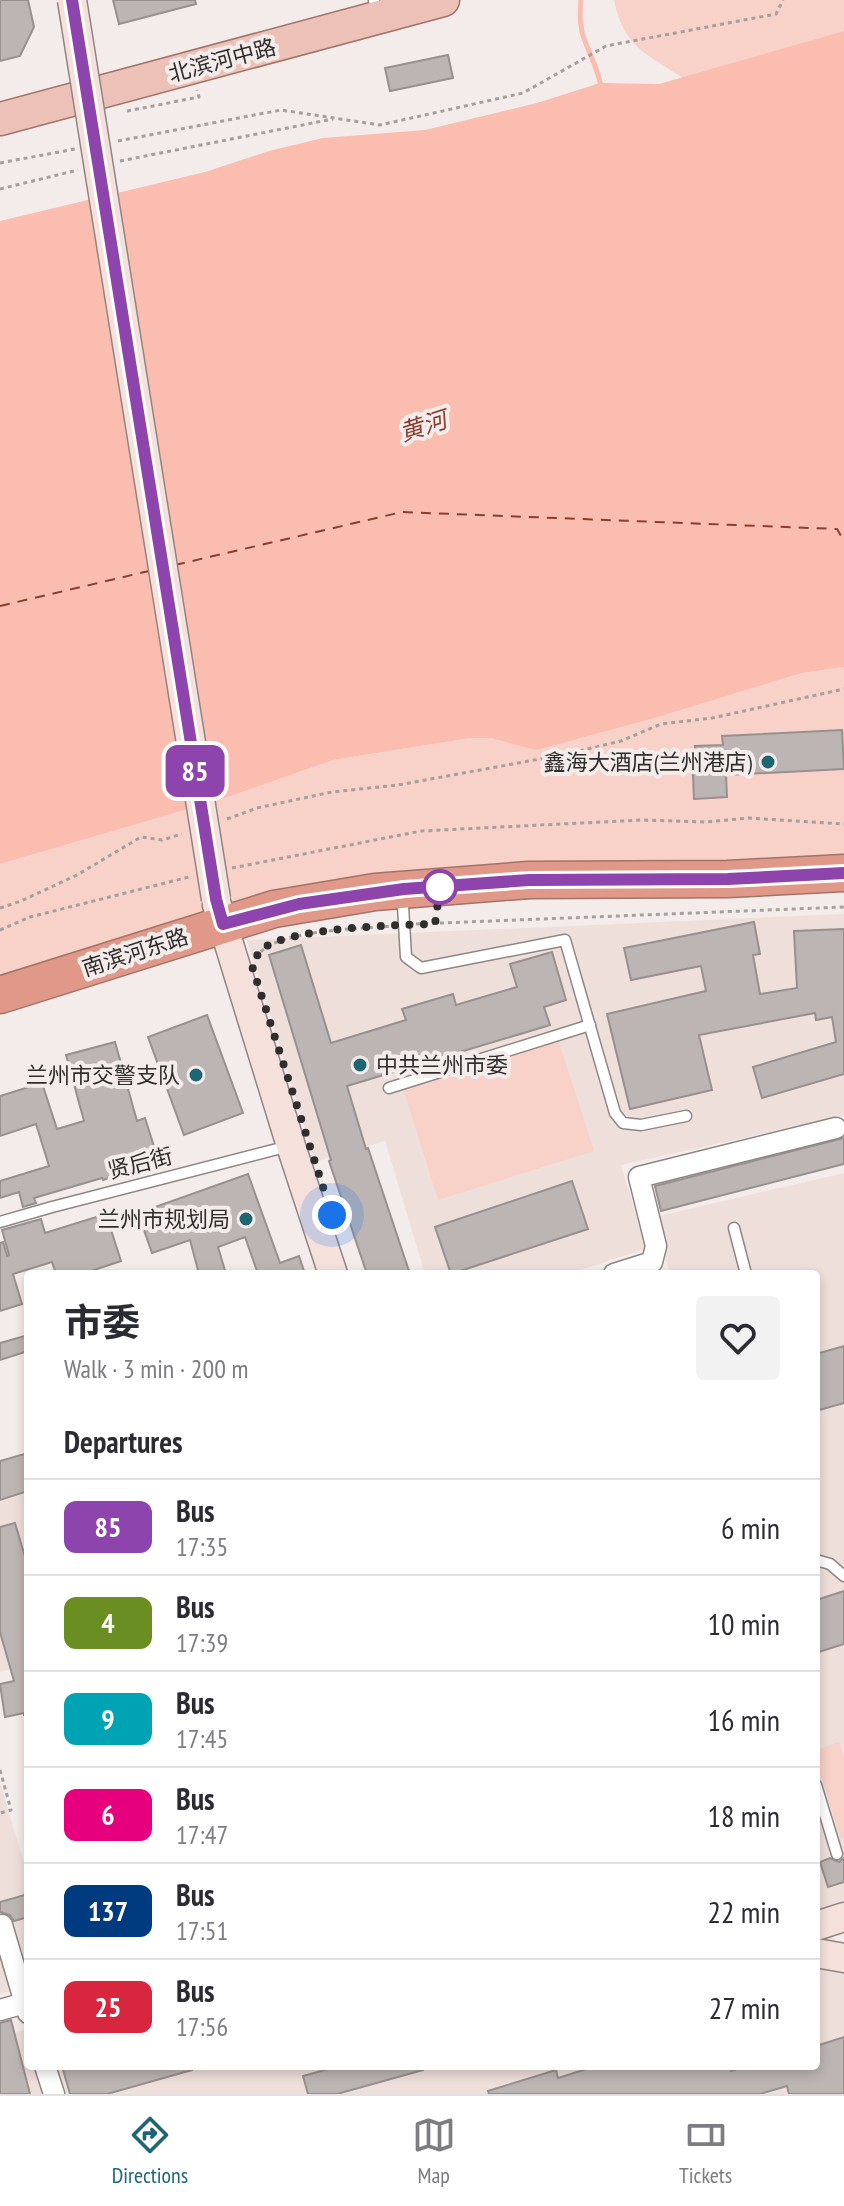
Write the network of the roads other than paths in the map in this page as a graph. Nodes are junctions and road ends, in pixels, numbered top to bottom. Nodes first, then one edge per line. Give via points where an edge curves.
1 (72, 0) edge
2 (375, 0) edge
3 (443, 0) edge
4 (0, 101) edge
5 (0, 119) edge
6 (844, 873) edge
7 (844, 886) edge
8 (403, 916) junction
9 (222, 920) junction
10 (0, 995) edge
11 (0, 1008) edge
12 (590, 1025) junction
13 (389, 1088) dead end
14 (686, 1116) dead end
15 (836, 1128) dead end
16 (291, 1146) junction
17 (0, 1222) edge
18 (734, 1228) dead end
19 (332, 1270) edge
20 (627, 1270) edge
21 (745, 1270) edge
22 (820, 1561) edge
23 (844, 1576) edge
24 (820, 1798) edge
25 (837, 1854) dead end
26 (2, 1925) dead end
27 (820, 1954) edge
28 (844, 1958) edge
29 (24, 2001) edge
30 (24, 2008) edge
31 (0, 2010) edge
32 (46, 2070) edge
33 (54, 2094) edge

1 - 9 main road, bridge
2 - 4 main road, 北滨河中路
3 - 5 main road, 北滨河中路
6 - 9 highway, 南滨河东路 via 529,880 404,889
7 - 8 highway, 南滨河东路 via 492,897
8 - 9 highway, 南滨河东路
8 - 12 lane via 406,957 421,968 565,940
9 - 10 highway, 南滨河东路
9 - 11 highway, 南滨河东路
9 - 16 main road
12 - 13 lane
12 - 14 lane via 615,1113 623,1123
15 - 20 street via 639,1177 656,1246 652,1262
16 - 17 lane, 贤后街
16 - 19 main road
18 - 21 lane
22 - 23 lane
24 - 25 lane
26 - 29 street
27 - 28 main road
30 - 31 street
32 - 33 street

